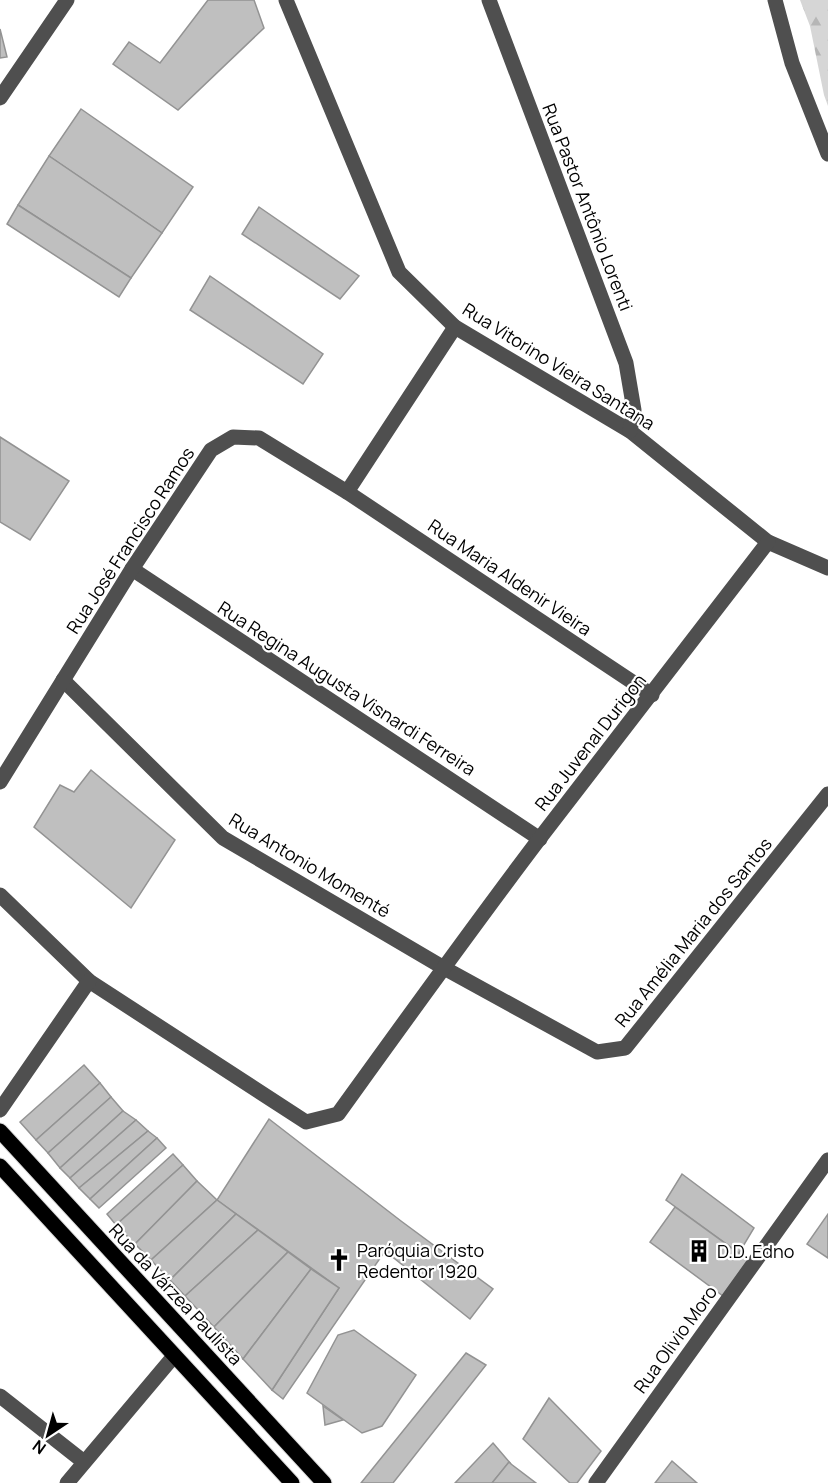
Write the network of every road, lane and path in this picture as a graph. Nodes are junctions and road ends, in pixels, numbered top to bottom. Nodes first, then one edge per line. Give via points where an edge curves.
1 (67, 0) edge
2 (286, 0) edge
3 (489, 0) edge
4 (775, 0) edge
5 (0, 98) edge
6 (828, 154) edge
7 (455, 327) junction
8 (630, 430) junction
9 (347, 492) junction
10 (768, 542) junction
11 (828, 568) edge
12 (132, 569) junction
13 (63, 680) junction
14 (652, 695) junction
15 (0, 782) edge
16 (828, 794) edge
17 (540, 839) junction
18 (0, 895) edge
19 (444, 968) junction
20 (89, 981) junction
21 (0, 1110) edge
22 (0, 1131) edge
23 (828, 1160) edge
24 (0, 1166) edge
25 (174, 1356) junction
26 (0, 1396) edge
27 (84, 1462) junction
28 (67, 1483) edge
29 (292, 1483) edge
30 (324, 1483) edge
31 (596, 1483) edge

1 - 5 street
2 - 7 street, Rua Vitorino Vieira Santana via 399,272
3 - 8 street, Rua Pastor Antônio Lorenti via 626,363 634,410
4 - 6 street via 792,63
7 - 8 street, Rua Vitorino Vieira Santana
7 - 9 street
8 - 10 street, Rua Vitorino Vieira Santana
9 - 12 street, Rua José Francisco Ramos via 259,438 233,437 212,450
9 - 14 street, Rua Maria Aldenir Vieira
10 - 11 street, Rua Vitorino Vieira Santana
10 - 14 street, Rua Juvenal Durigon
12 - 13 street, Rua José Francisco Ramos
12 - 17 street, Rua Regina Augusta Visnardi Ferreira
13 - 15 street, Rua José Francisco Ramos
13 - 19 street, Rua Antonio Momenté via 223,838
14 - 17 street, Rua Juvenal Durigon
16 - 19 street, Rua Amélia Maria dos Santos via 625,1048 597,1052
17 - 19 street, Rua Juvenal Durigon
18 - 20 street
19 - 20 street, Rua Juvenal Durigon via 338,1114 306,1122
20 - 21 street
22 - 30 main road, Rua da Várzea Paulista
23 - 31 street, Rua Olivio Moro
24 - 25 main road
25 - 27 street
25 - 29 main road
26 - 27 street
27 - 28 street

